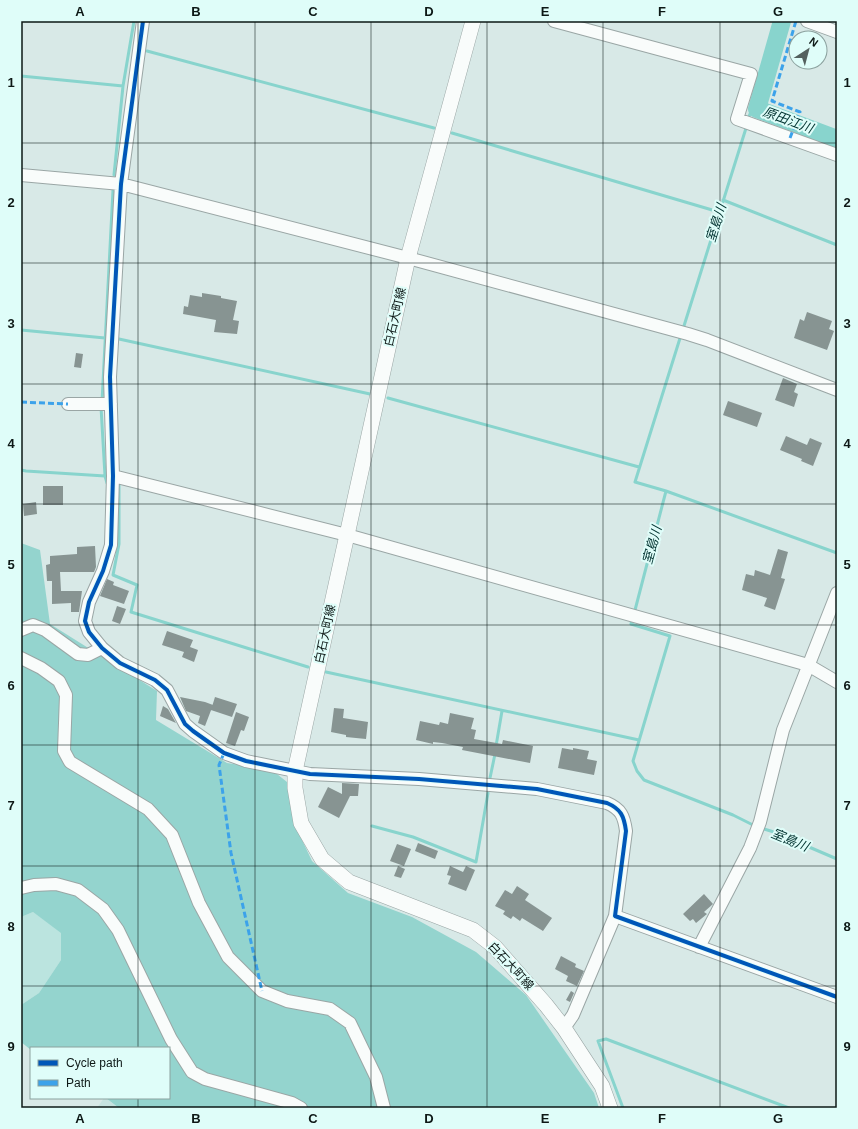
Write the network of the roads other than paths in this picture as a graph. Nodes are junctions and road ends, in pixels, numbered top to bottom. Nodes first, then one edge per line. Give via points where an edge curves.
1 (144, 21) edge
2 (473, 21) edge
3 (554, 21) edge
4 (807, 21) edge
5 (837, 32) edge
6 (837, 155) edge
7 (21, 175) edge
8 (121, 184) junction
9 (408, 258) junction
10 (837, 390) edge
11 (68, 404) dead end
12 (105, 404) junction
13 (113, 476) junction
14 (346, 535) junction
15 (837, 593) edge
16 (21, 630) edge
17 (102, 648) junction
18 (21, 658) edge
19 (808, 665) junction
20 (837, 682) edge
21 (295, 771) junction
22 (21, 888) edge
23 (615, 916) junction
24 (699, 947) junction
25 (837, 997) edge
26 (564, 1028) junction
27 (301, 1108) edge
28 (384, 1108) edge
29 (610, 1108) edge

1 - 8 street
2 - 9 main road, 白石大町線
3 - 6 street via 751,74 737,119
4 - 5 street
7 - 8 street
8 - 9 street
8 - 12 street via 110,377
9 - 10 street via 675,330
9 - 14 main road, 白石大町線
11 - 12 street
12 - 13 street
13 - 14 street
13 - 17 street via 111,545 89,602 85,622 89,632
14 - 19 street
14 - 21 main road, 白石大町線
15 - 19 street
16 - 17 street via 33,625 45,630 78,654 88,655
17 - 21 street via 120,663 155,680 167,690 185,724 224,753 246,761
18 - 28 street via 59,681 66,695 64,751 70,762 148,809 172,835 199,903 228,957 262,991 287,1001 330,1010 350,1023 376,1077
19 - 20 street
19 - 24 street via 783,730 758,827 750,848
21 - 23 street via 537,789 607,802 616,807 624,819 626,831
21 - 26 main road, 白石大町線 via 301,823 322,859 349,882 473,930 495,947
22 - 27 street via 56,884 78,890 102,909 118,930 171,1039 192,1072 205,1079 292,1103
23 - 24 street
23 - 26 street via 573,1015
24 - 25 street
26 - 29 main road, 白石大町線 via 602,1086

